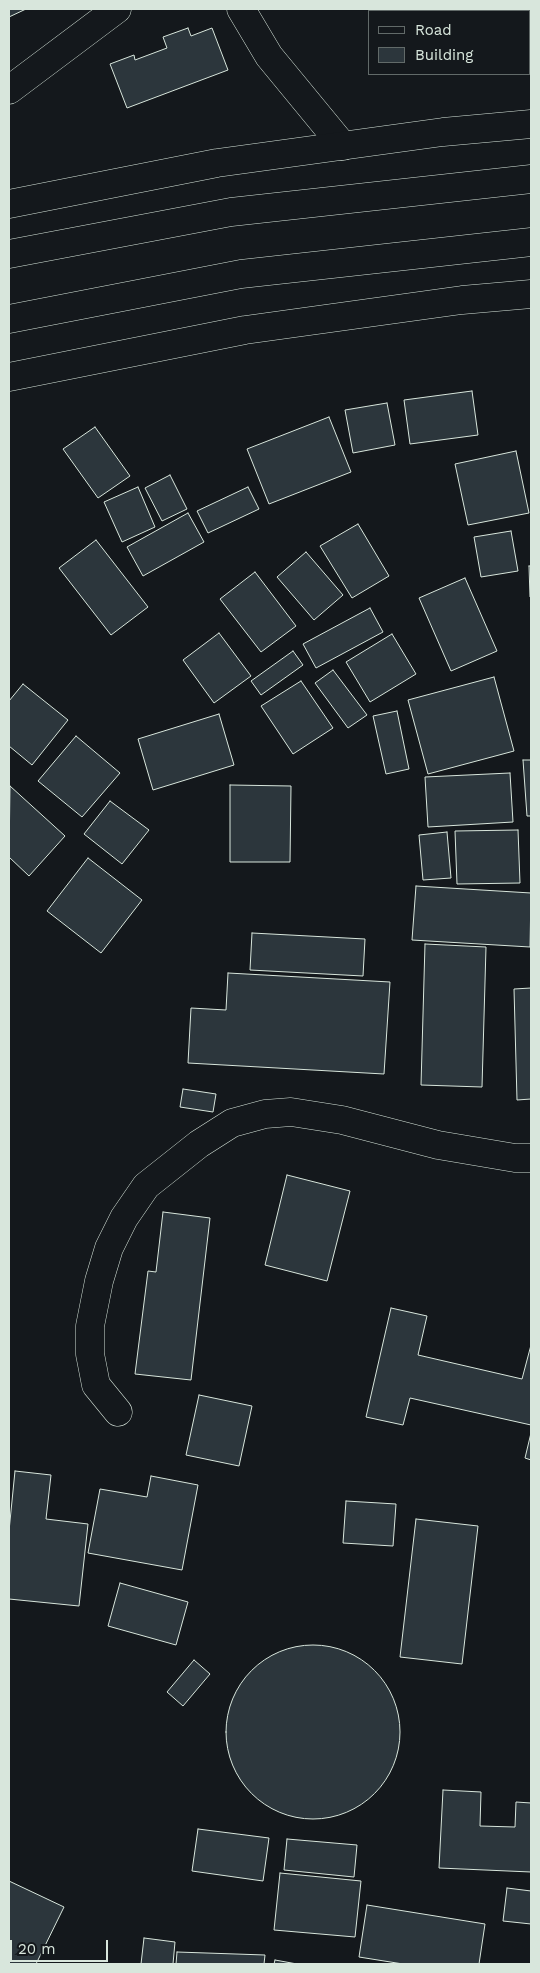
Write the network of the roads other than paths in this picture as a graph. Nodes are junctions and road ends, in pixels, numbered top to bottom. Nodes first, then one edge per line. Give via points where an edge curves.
1 (117, 9) edge
2 (241, 9) edge
3 (9, 90) edge
4 (531, 124) edge
5 (343, 146) junction
6 (531, 179) edge
7 (9, 204) edge
8 (531, 242) edge
9 (9, 254) edge
10 (531, 294) edge
11 (9, 319) edge
12 (9, 377) edge
13 (531, 1158) edge
14 (118, 1412) dead end

1 - 3 main road
2 - 5 main road via 269,56
4 - 5 main road
5 - 7 main road via 217,163
6 - 9 main road via 231,212
8 - 11 main road via 241,274
10 - 12 main road via 462,300 245,330
13 - 14 main road via 438,1145 342,1120 291,1112 264,1114 232,1123 199,1144 146,1186 109,1248 90,1326 90,1354 96,1384

